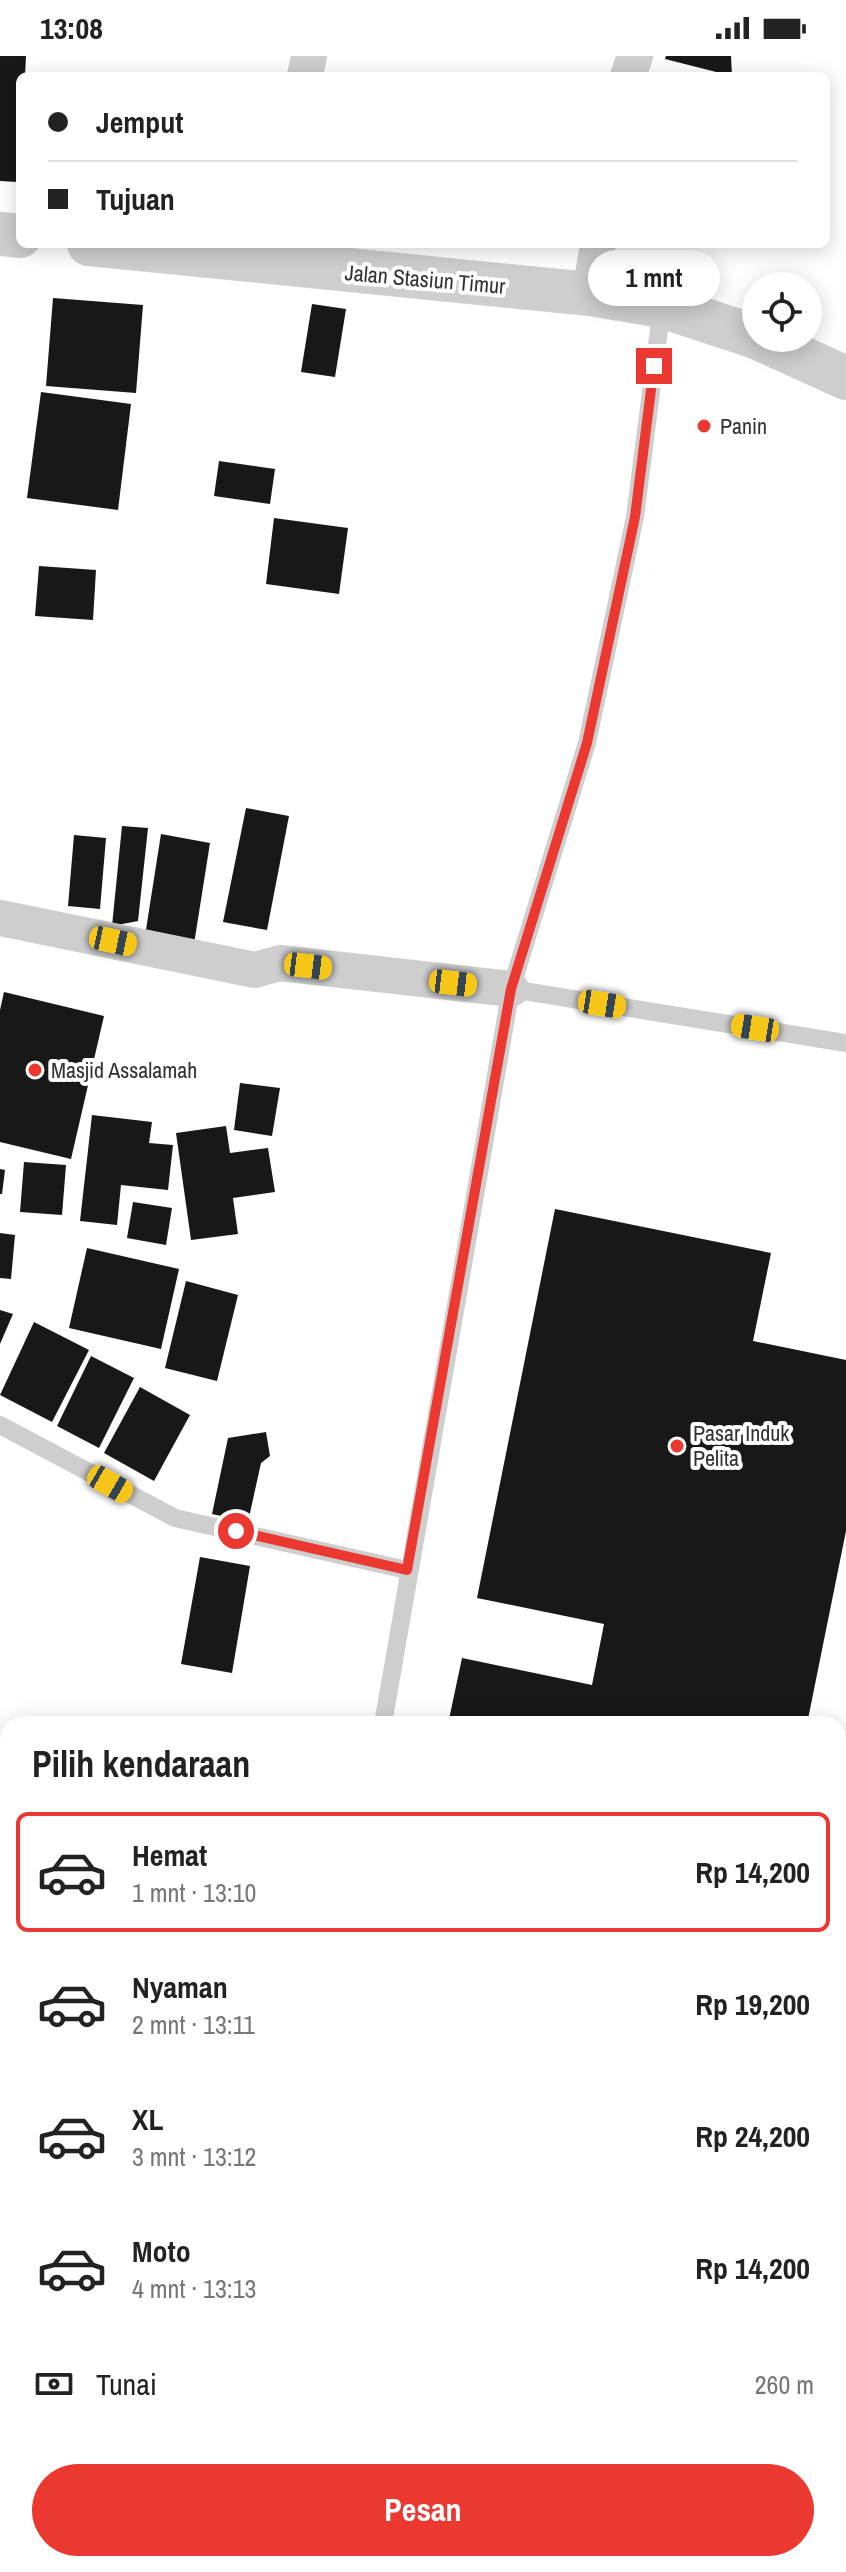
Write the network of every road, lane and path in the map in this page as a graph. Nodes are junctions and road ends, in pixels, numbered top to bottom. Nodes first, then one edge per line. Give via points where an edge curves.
1 (161, 248) edge
2 (597, 248) edge
3 (269, 254) edge
4 (590, 294) junction
5 (662, 306) junction
6 (742, 332) edge
7 (790, 352) edge
8 (846, 378) edge
9 (0, 918) edge
10 (511, 989) junction
11 (846, 1043) edge
12 (0, 1425) edge
13 (407, 1570) junction
14 (384, 1716) edge

1 - 3 street, Jalan Stasiun Timur
2 - 4 street
3 - 4 street, Jalan Stasiun Timur
4 - 5 street, Jalan Stasiun Timur
5 - 6 street, Jalan Stasiun Timur
5 - 10 lane via 635,517 587,743
7 - 8 street, Jalan Stasiun Timur
9 - 10 street via 255,970 280,963
10 - 11 lane
10 - 13 lane
12 - 13 lane via 175,1518
13 - 14 lane

